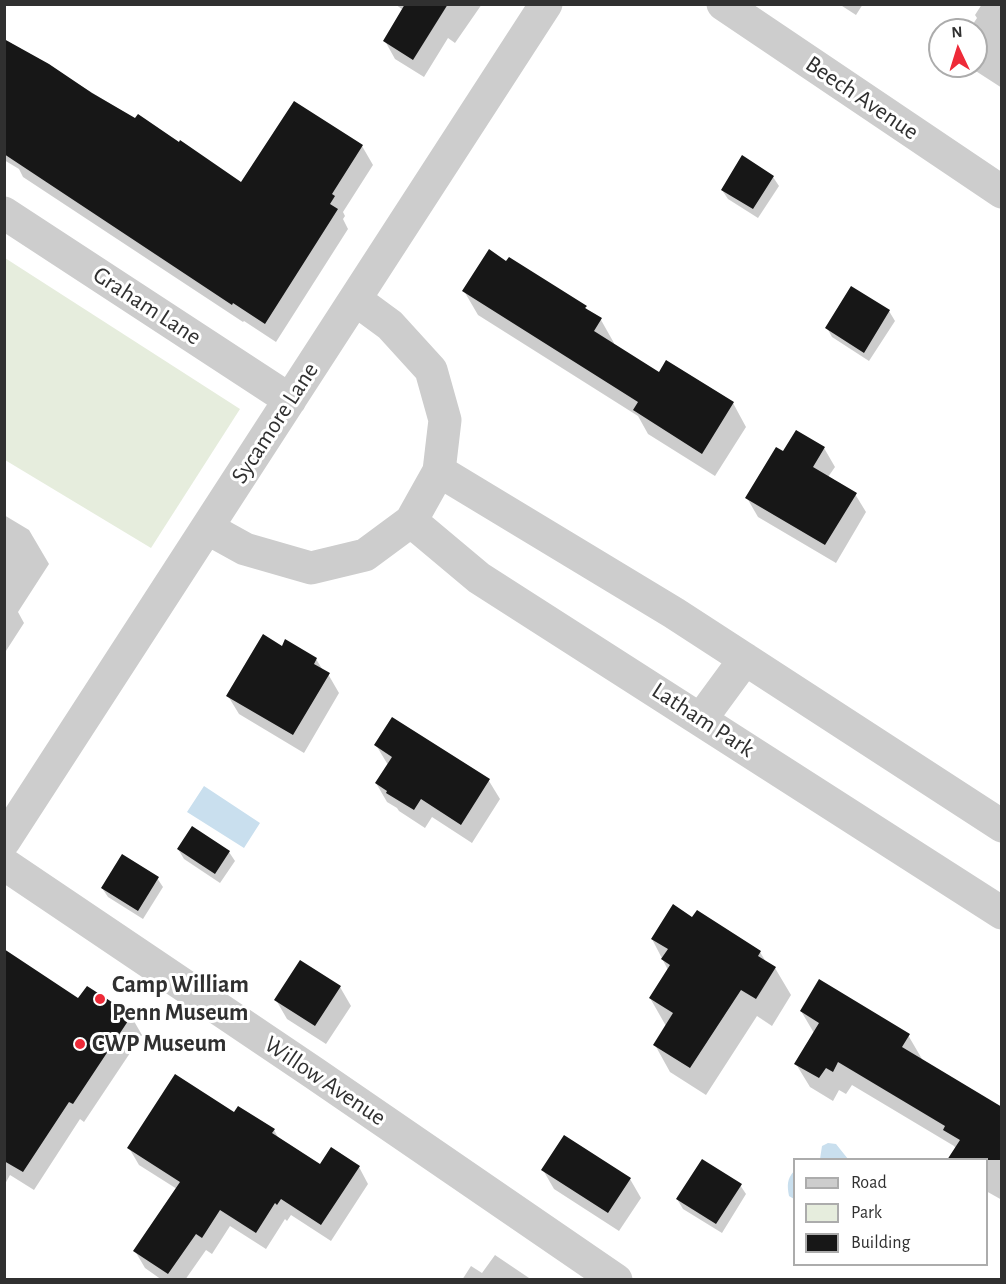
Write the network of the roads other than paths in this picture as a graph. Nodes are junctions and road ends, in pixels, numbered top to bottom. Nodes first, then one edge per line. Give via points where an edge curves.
1 (546, 4) edge
2 (723, 4) edge
3 (1002, 192) edge
4 (4, 213) edge
5 (356, 300) junction
6 (290, 400) junction
7 (439, 471) junction
8 (411, 521) junction
9 (207, 528) junction
10 (745, 659) junction
11 (701, 719) junction
12 (1002, 826) edge
13 (4, 841) edge
14 (4, 864) edge
15 (1002, 913) edge
16 (606, 1277) edge

1 - 5 street, Sycamore Lane
2 - 3 street, Beech Avenue
4 - 6 street, Graham Lane
5 - 6 street, Sycamore Lane
5 - 7 street via 390,325 431,370 445,420
6 - 9 street, Sycamore Lane
7 - 8 street
7 - 10 street
8 - 9 street via 365,555 310,568 245,549
8 - 11 street, Latham Park via 479,578
9 - 13 street, Sycamore Lane
10 - 11 street
10 - 12 street
11 - 15 street, Latham Park
14 - 16 street, Willow Avenue via 314,1073

